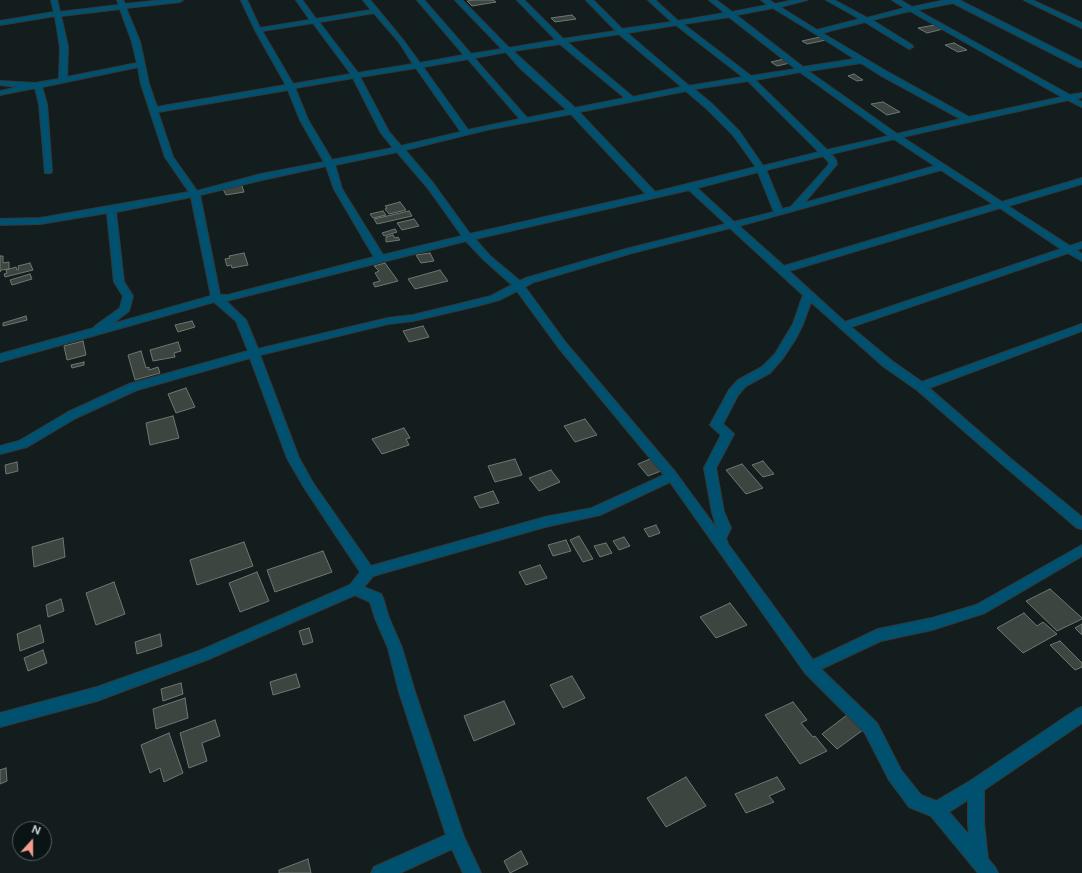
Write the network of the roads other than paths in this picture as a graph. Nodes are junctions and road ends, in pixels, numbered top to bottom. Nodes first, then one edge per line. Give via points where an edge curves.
1 (54, 0) edge
2 (180, 0) edge
3 (244, 0) edge
4 (299, 0) edge
5 (366, 0) edge
6 (420, 0) edge
7 (458, 0) edge
8 (520, 0) edge
9 (588, 0) edge
10 (651, 0) edge
11 (712, 0) edge
12 (764, 0) edge
13 (804, 0) edge
14 (829, 0) edge
15 (895, 0) edge
16 (954, 0) edge
17 (1027, 0) edge
18 (121, 3) edge
19 (775, 7) junction
20 (911, 9) junction
21 (376, 11) junction
22 (57, 14) junction
23 (732, 14) junction
24 (865, 19) junction
25 (315, 20) junction
26 (676, 22) junction
27 (0, 23) edge
28 (1082, 26) edge
29 (258, 30) junction
30 (620, 31) junction
31 (816, 32) junction
32 (561, 41) junction
33 (909, 47) dead end
34 (507, 50) junction
35 (470, 56) junction
36 (863, 60) junction
37 (141, 64) junction
38 (418, 65) junction
39 (1082, 65) edge
40 (802, 70) junction
41 (356, 76) junction
42 (749, 78) junction
43 (63, 79) junction
44 (0, 83) edge
45 (38, 86) junction
46 (291, 87) junction
47 (689, 88) junction
48 (0, 93) edge
49 (1082, 95) edge
50 (1067, 98) junction
51 (631, 99) junction
52 (1082, 105) edge
53 (155, 110) junction
54 (573, 111) junction
55 (525, 120) junction
56 (969, 120) junction
57 (466, 133) junction
58 (896, 137) junction
59 (400, 149) junction
60 (825, 153) junction
61 (330, 164) junction
62 (942, 167) junction
63 (761, 168) junction
64 (48, 171) dead end
65 (1082, 181) edge
66 (691, 187) junction
67 (195, 194) junction
68 (653, 196) junction
69 (1001, 205) junction
70 (795, 208) junction
71 (111, 210) junction
72 (780, 213) junction
73 (0, 222) edge
74 (732, 224) junction
75 (468, 237) junction
76 (1082, 245) edge
77 (1069, 249) junction
78 (1082, 258) edge
79 (380, 259) junction
80 (782, 270) junction
81 (519, 286) junction
82 (808, 294) junction
83 (216, 298) junction
84 (843, 326) junction
85 (1082, 327) edge
86 (92, 334) junction
87 (254, 353) junction
88 (0, 358) edge
89 (921, 387) junction
90 (0, 450) edge
91 (672, 476) junction
92 (1082, 524) edge
93 (1082, 550) edge
94 (727, 555) junction
95 (368, 572) junction
96 (355, 589) junction
97 (810, 668) junction
98 (1082, 714) edge
99 (0, 720) edge
100 (976, 786) junction
101 (937, 810) junction
102 (456, 839) junction
103 (985, 868) edge
104 (380, 873) edge
105 (472, 873) edge

1 - 22 street
2 - 18 street
3 - 29 street
4 - 25 street
5 - 21 street
6 - 35 street
7 - 34 street
8 - 32 street
9 - 30 street
10 - 26 street
11 - 23 street
12 - 19 street
13 - 19 street
14 - 24 street
15 - 20 street
16 - 20 street
16 - 39 street
17 - 28 street
18 - 22 street
18 - 37 street via 136,42
19 - 23 street
19 - 31 street
20 - 24 street
20 - 50 street
21 - 25 street
21 - 38 street
22 - 27 street
22 - 43 street via 64,47
23 - 26 street
23 - 40 street
24 - 31 street
24 - 33 street
25 - 29 street
25 - 41 street
26 - 30 street
26 - 42 street
29 - 46 street
30 - 32 street
30 - 47 street
31 - 36 street
32 - 34 street
32 - 51 street
34 - 35 street
34 - 54 street
35 - 38 street
35 - 55 street
36 - 40 street
36 - 56 street
37 - 43 street
37 - 53 street
38 - 41 street
38 - 57 street
40 - 42 street
40 - 58 street
41 - 46 street
41 - 59 street via 380,127
42 - 47 street
42 - 60 street
43 - 45 street
44 - 45 street
45 - 48 street
45 - 64 street via 43,104
46 - 53 street
46 - 61 street via 304,120
47 - 51 street
47 - 63 street via 736,133
49 - 50 street
50 - 52 street
50 - 56 street
51 - 54 street
53 - 67 street via 169,156
54 - 55 street
54 - 68 street
55 - 57 street
56 - 58 street
57 - 59 street
58 - 60 street
58 - 62 street
59 - 61 street
59 - 75 street
60 - 63 street
60 - 70 street via 833,164
61 - 67 street via 261,177
61 - 79 street via 338,189
62 - 69 street
62 - 70 street
63 - 66 street
63 - 72 street
65 - 69 street
66 - 68 street
66 - 74 street
67 - 71 street
67 - 83 street
68 - 75 street
69 - 77 street
69 - 80 street
70 - 72 street
71 - 73 street via 40,220
71 - 86 street via 119,282 128,296 125,309
72 - 74 street
74 - 80 street
74 - 81 street via 530,280
75 - 79 street
75 - 81 street
76 - 77 street
77 - 78 street
77 - 84 street
79 - 83 street via 228,298
80 - 82 street
81 - 87 street via 495,298 447,311 388,321
81 - 91 street via 562,345
82 - 84 street
82 - 94 street via 798,324 779,356 766,370 742,383 733,393 716,424 728,434 710,468 718,512 724,528 718,538
83 - 86 street
83 - 87 street via 241,320
84 - 89 street via 888,364
85 - 89 street
86 - 88 street
87 - 90 street via 133,388 72,415 23,444
87 - 95 street via 293,458 308,486
89 - 92 street
91 - 94 street
91 - 95 street via 595,512 545,522
93 - 97 street via 980,609 932,624 878,635
94 - 97 street
95 - 96 street
96 - 99 street via 204,655 97,694
96 - 102 street via 376,598 395,648
97 - 101 street via 871,728 895,776 916,801
98 - 100 street
100 - 101 street
100 - 103 street via 976,823
101 - 103 street
102 - 104 street
102 - 105 street

